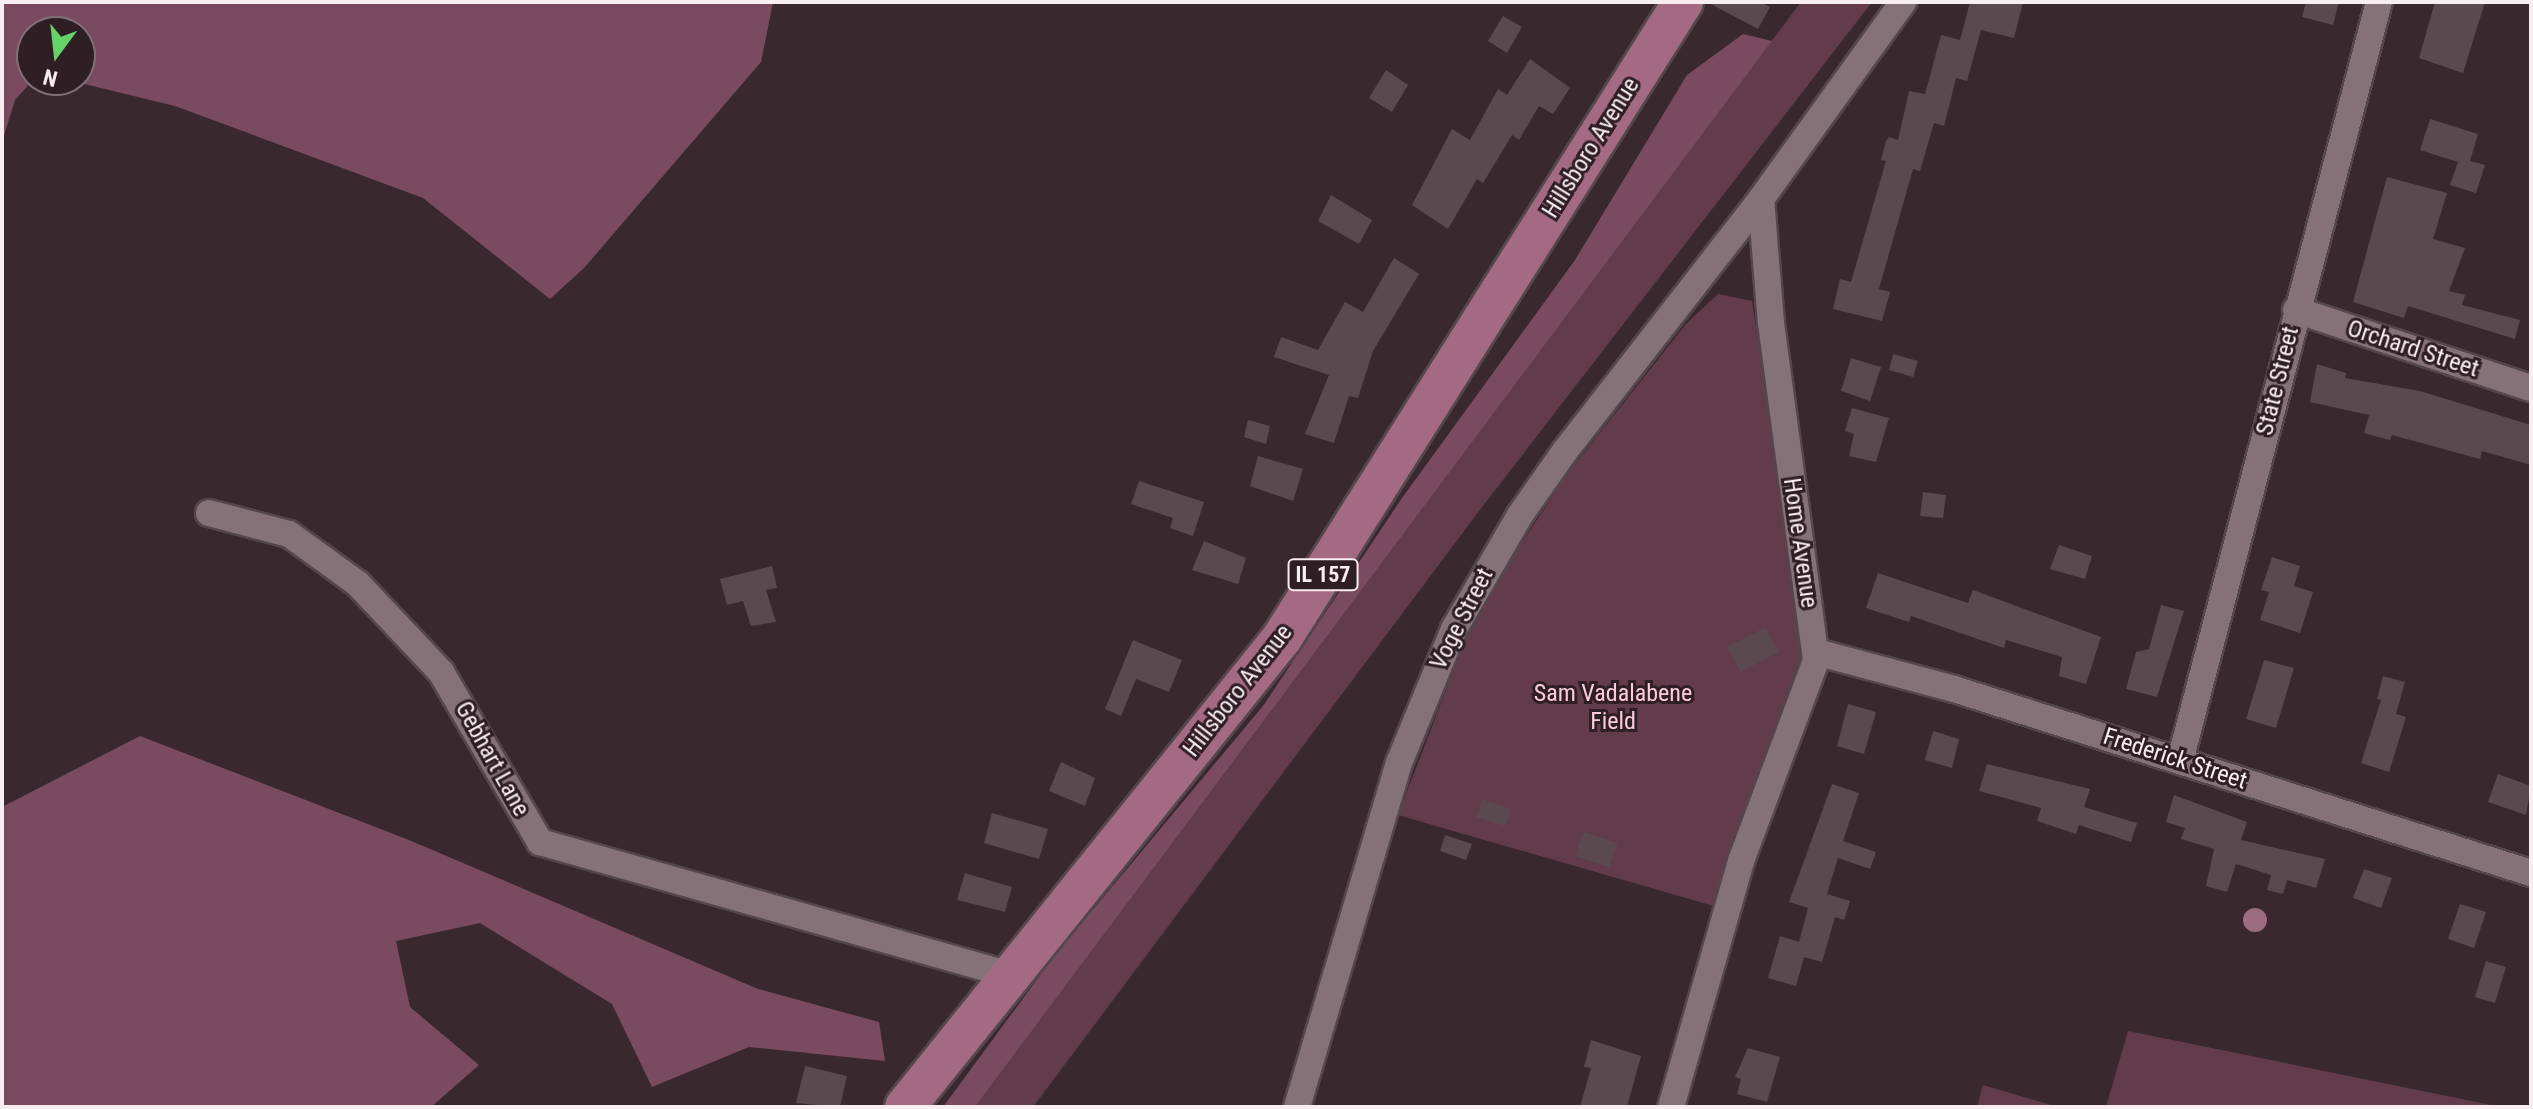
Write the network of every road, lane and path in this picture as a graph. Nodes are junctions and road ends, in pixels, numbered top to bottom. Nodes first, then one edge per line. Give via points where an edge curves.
1 (1683, 2) edge
2 (1903, 2) edge
3 (2379, 2) edge
4 (1761, 199) junction
5 (2296, 310) junction
6 (2531, 388) edge
7 (209, 513) dead end
8 (1816, 652) junction
9 (2180, 761) junction
10 (2531, 873) edge
11 (1007, 974) junction
12 (905, 1107) edge
13 (1297, 1107) edge
14 (1671, 1107) edge

1 - 11 main road, Hillsboro Avenue / IL 157 via 1282,638
2 - 4 street
3 - 5 street, State Street
4 - 8 street, Home Avenue via 1771,323
4 - 13 street, Voge Street via 1556,464 1454,629 1394,779
5 - 6 street, Orchard Street
5 - 9 street, State Street
7 - 11 street, Gebhart Lane via 289,534 358,584 441,672 540,842
8 - 9 street, Frederick Street
8 - 14 street, Home Avenue via 1813,675 1741,861
9 - 10 street, Frederick Street
11 - 12 main road, Hillsboro Avenue / IL 157

